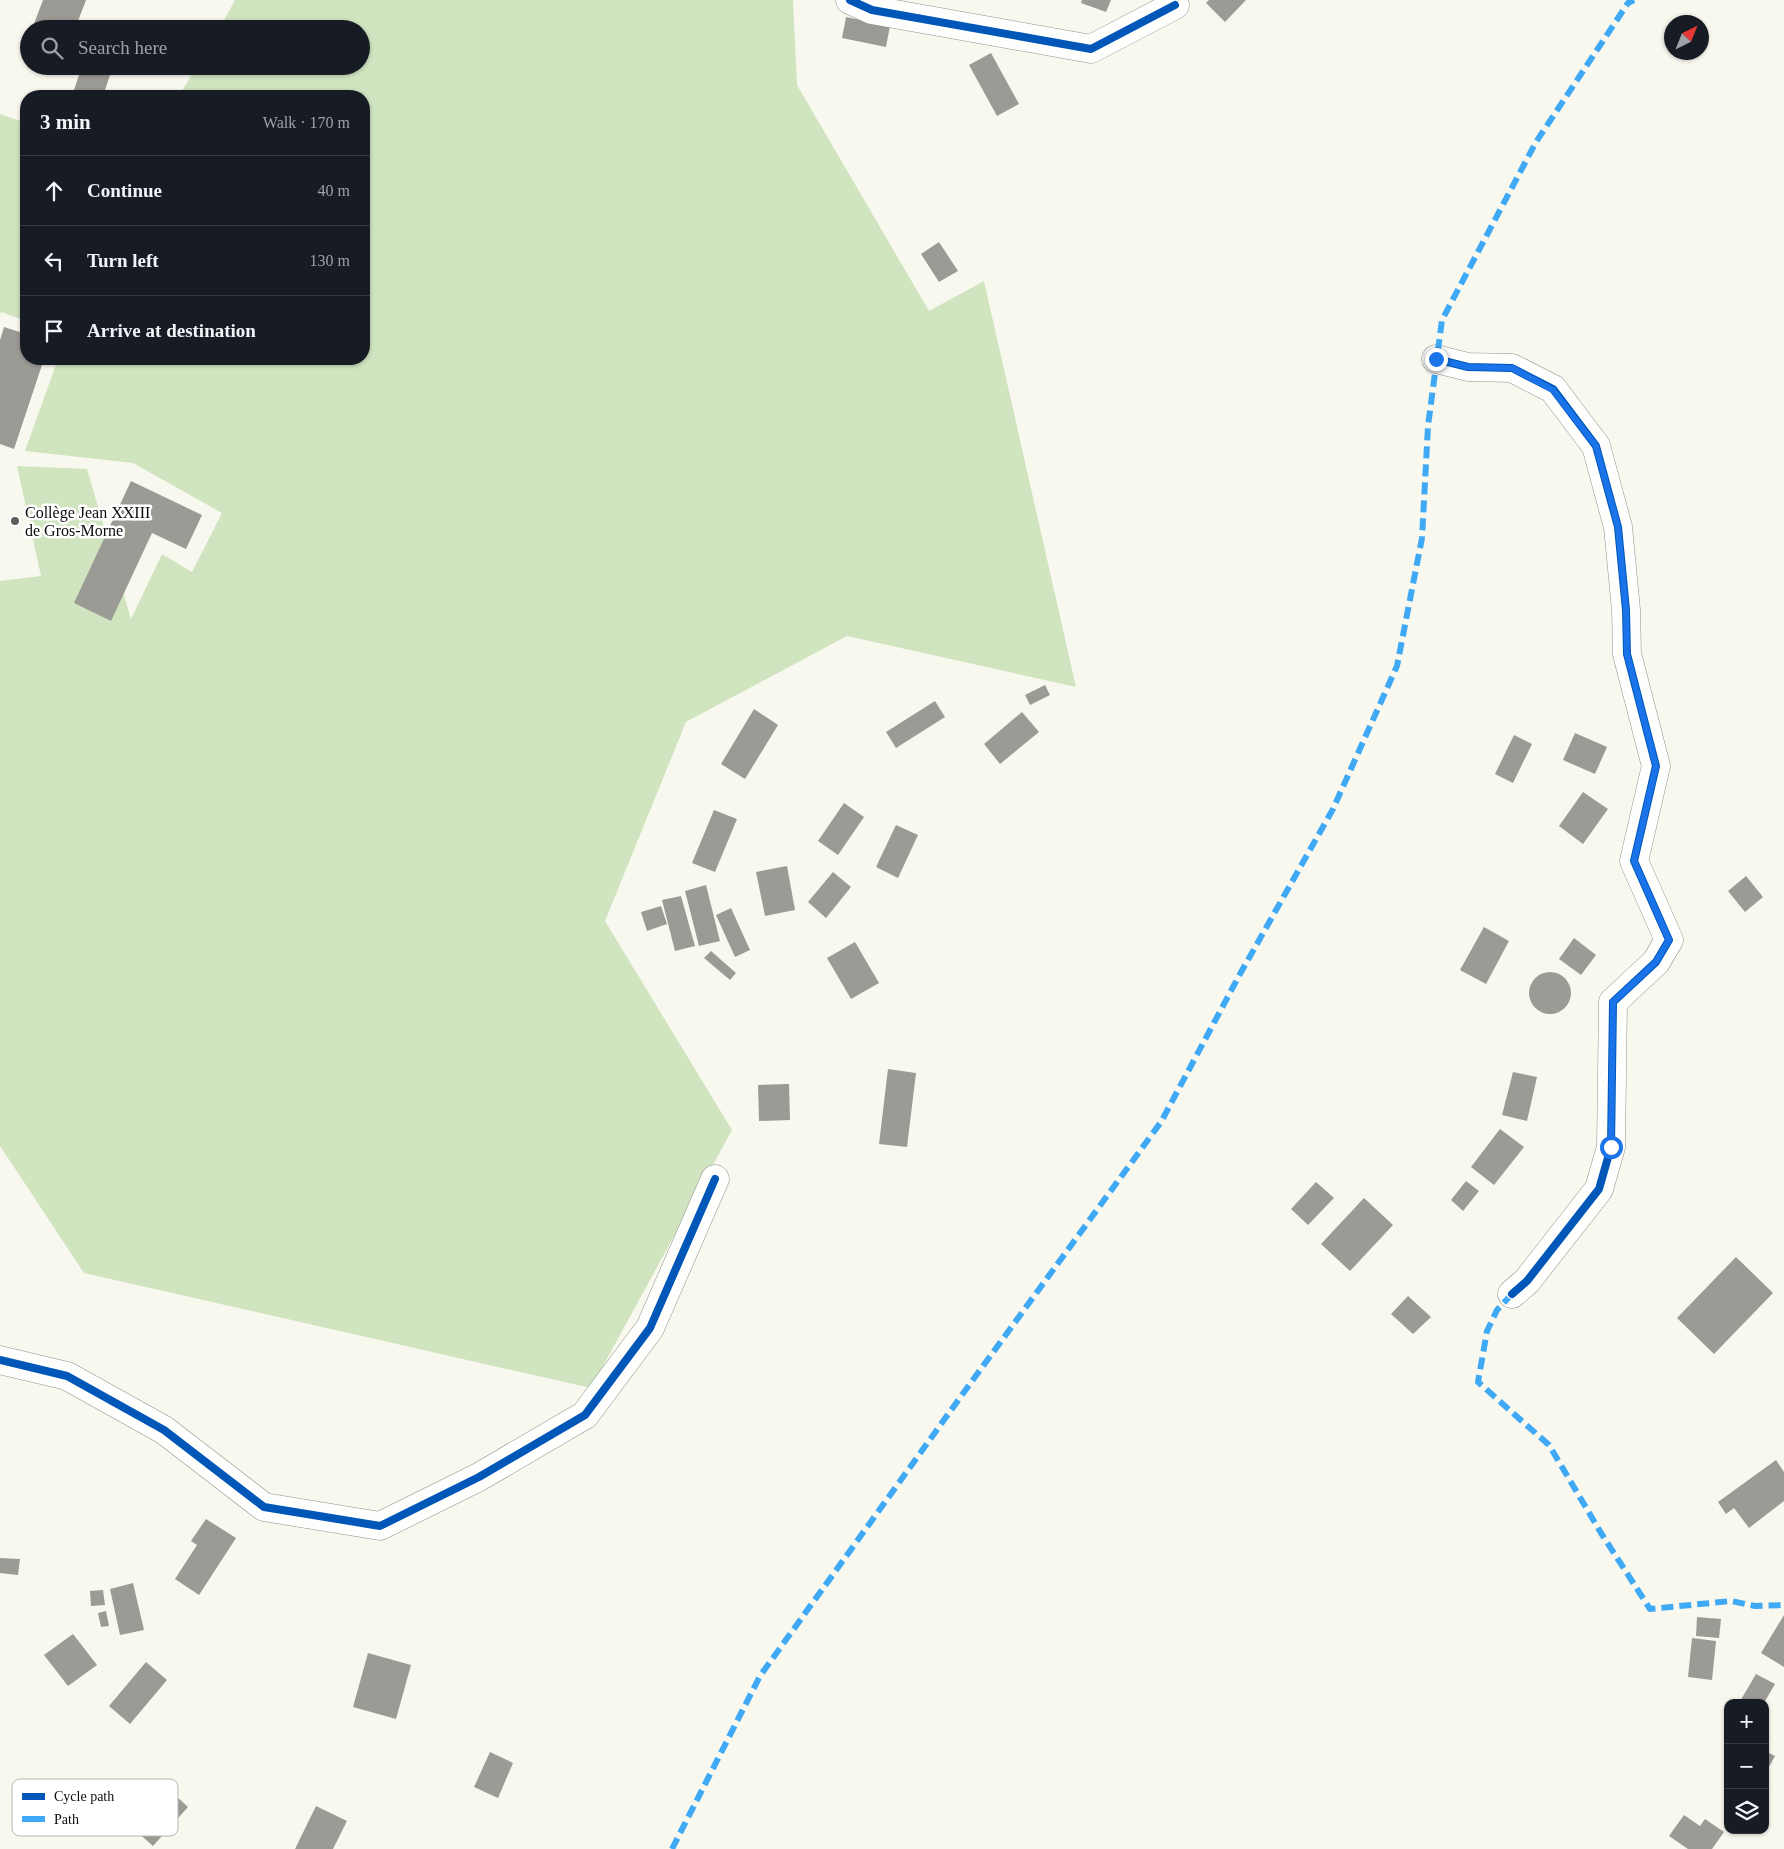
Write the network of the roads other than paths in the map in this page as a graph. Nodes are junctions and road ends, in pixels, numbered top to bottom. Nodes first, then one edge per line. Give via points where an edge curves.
1 (850, 0) edge
2 (1175, 5) dead end
3 (1436, 359) dead end
4 (715, 1179) dead end
5 (1512, 1294) dead end
6 (0, 1360) edge

1 - 2 street via 872,10 1091,49
3 - 5 street via 1468,367 1512,368 1553,390 1596,446 1618,527 1627,654 1656,766 1634,861 1669,940 1656,962 1613,1002 1611,1147 1599,1189 1527,1281
4 - 6 street via 650,1328 585,1416 479,1477 380,1526 264,1507 164,1430 67,1376

